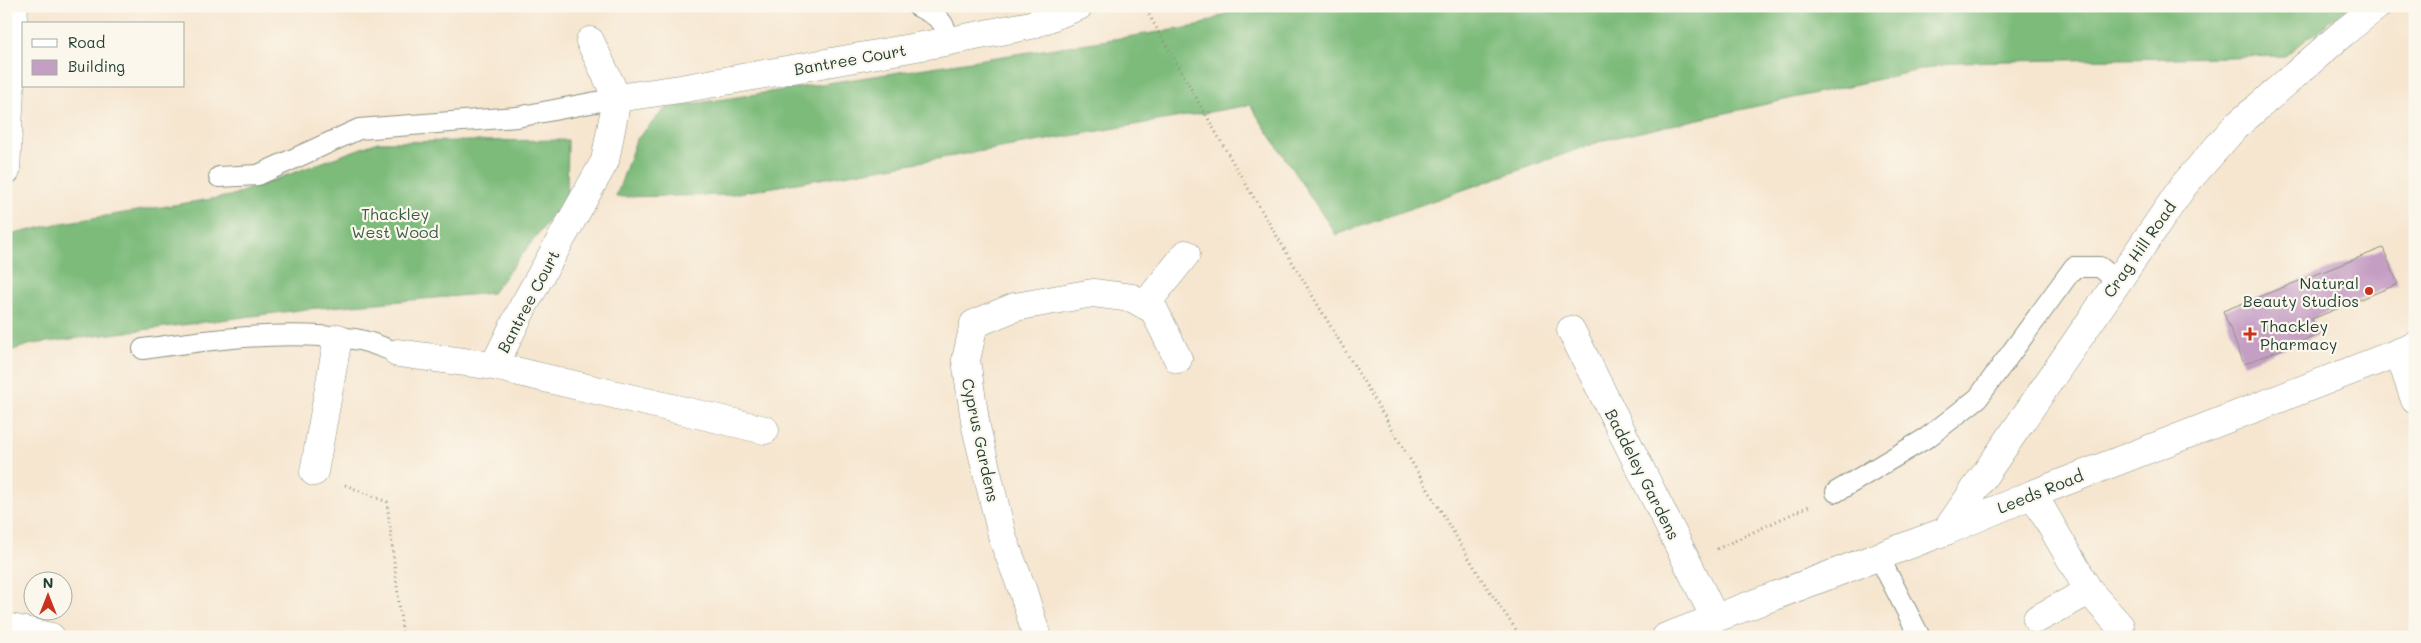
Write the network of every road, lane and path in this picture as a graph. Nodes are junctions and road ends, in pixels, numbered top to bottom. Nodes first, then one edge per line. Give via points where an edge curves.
1 (14, 6) edge
2 (917, 6) edge
3 (1079, 6) edge
4 (1144, 6) edge
5 (2377, 6) edge
6 (590, 41) dead end
7 (950, 41) junction
8 (617, 98) junction
9 (6, 171) edge
10 (219, 177) dead end
11 (1186, 254) dead end
12 (2117, 281) junction
13 (1145, 305) junction
14 (1571, 330) dead end
15 (338, 338) junction
16 (143, 349) dead end
17 (2407, 350) edge
18 (398, 353) joint
19 (1178, 359) dead end
20 (494, 366) junction
21 (2415, 400) edge
22 (765, 430) dead end
23 (314, 472) joint
24 (1836, 492) joint
25 (2032, 494) junction
26 (1946, 531) junction
27 (1878, 555) junction
28 (1687, 562) junction
29 (2089, 591) junction
30 (1715, 618) junction
31 (2037, 619) dead end
32 (2120, 626) dead end
33 (6, 628) edge
34 (52, 637) edge
35 (403, 637) edge
36 (1037, 637) edge
37 (1520, 637) edge
38 (1666, 637) edge
39 (1920, 637) edge

1 - 9 street
2 - 7 lane via 936,15 945,24
3 - 7 street, Bantree Court via 1031,25
4 - 37 path via 1250,192 1482,580
5 - 12 street, Crag Hill Road via 2235,127 2184,185
6 - 8 street
7 - 8 street, Bantree Court
8 - 10 lane via 517,117 359,129 258,175
8 - 20 street, Bantree Court via 605,161 524,305
11 - 13 street
12 - 24 lane via 2100,267 2074,267 1978,398 1928,437
12 - 26 street, Crag Hill Road
13 - 19 street, Cyprus Gardens via 1154,310
13 - 36 street, Cyprus Gardens via 1132,298 1093,293 1016,307 974,324 966,360 976,427 1003,539
14 - 28 street, Baddeley Gardens
15 - 16 lane via 236,336
15 - 18 lane via 356,339
15 - 23 street
17 - 21 street
17 - 25 street, Leeds Road
18 - 20 street, Bantree Court
20 - 22 street, Bantree Court
23 - 35 path via 387,502
24 - 28 path
25 - 26 street, Leeds Road
25 - 29 street
26 - 27 street, Leeds Road
27 - 30 street, Leeds Road
27 - 39 lane
28 - 30 street, Baddeley Gardens
29 - 31 street
29 - 32 street
30 - 38 street, Leeds Road
33 - 34 street

